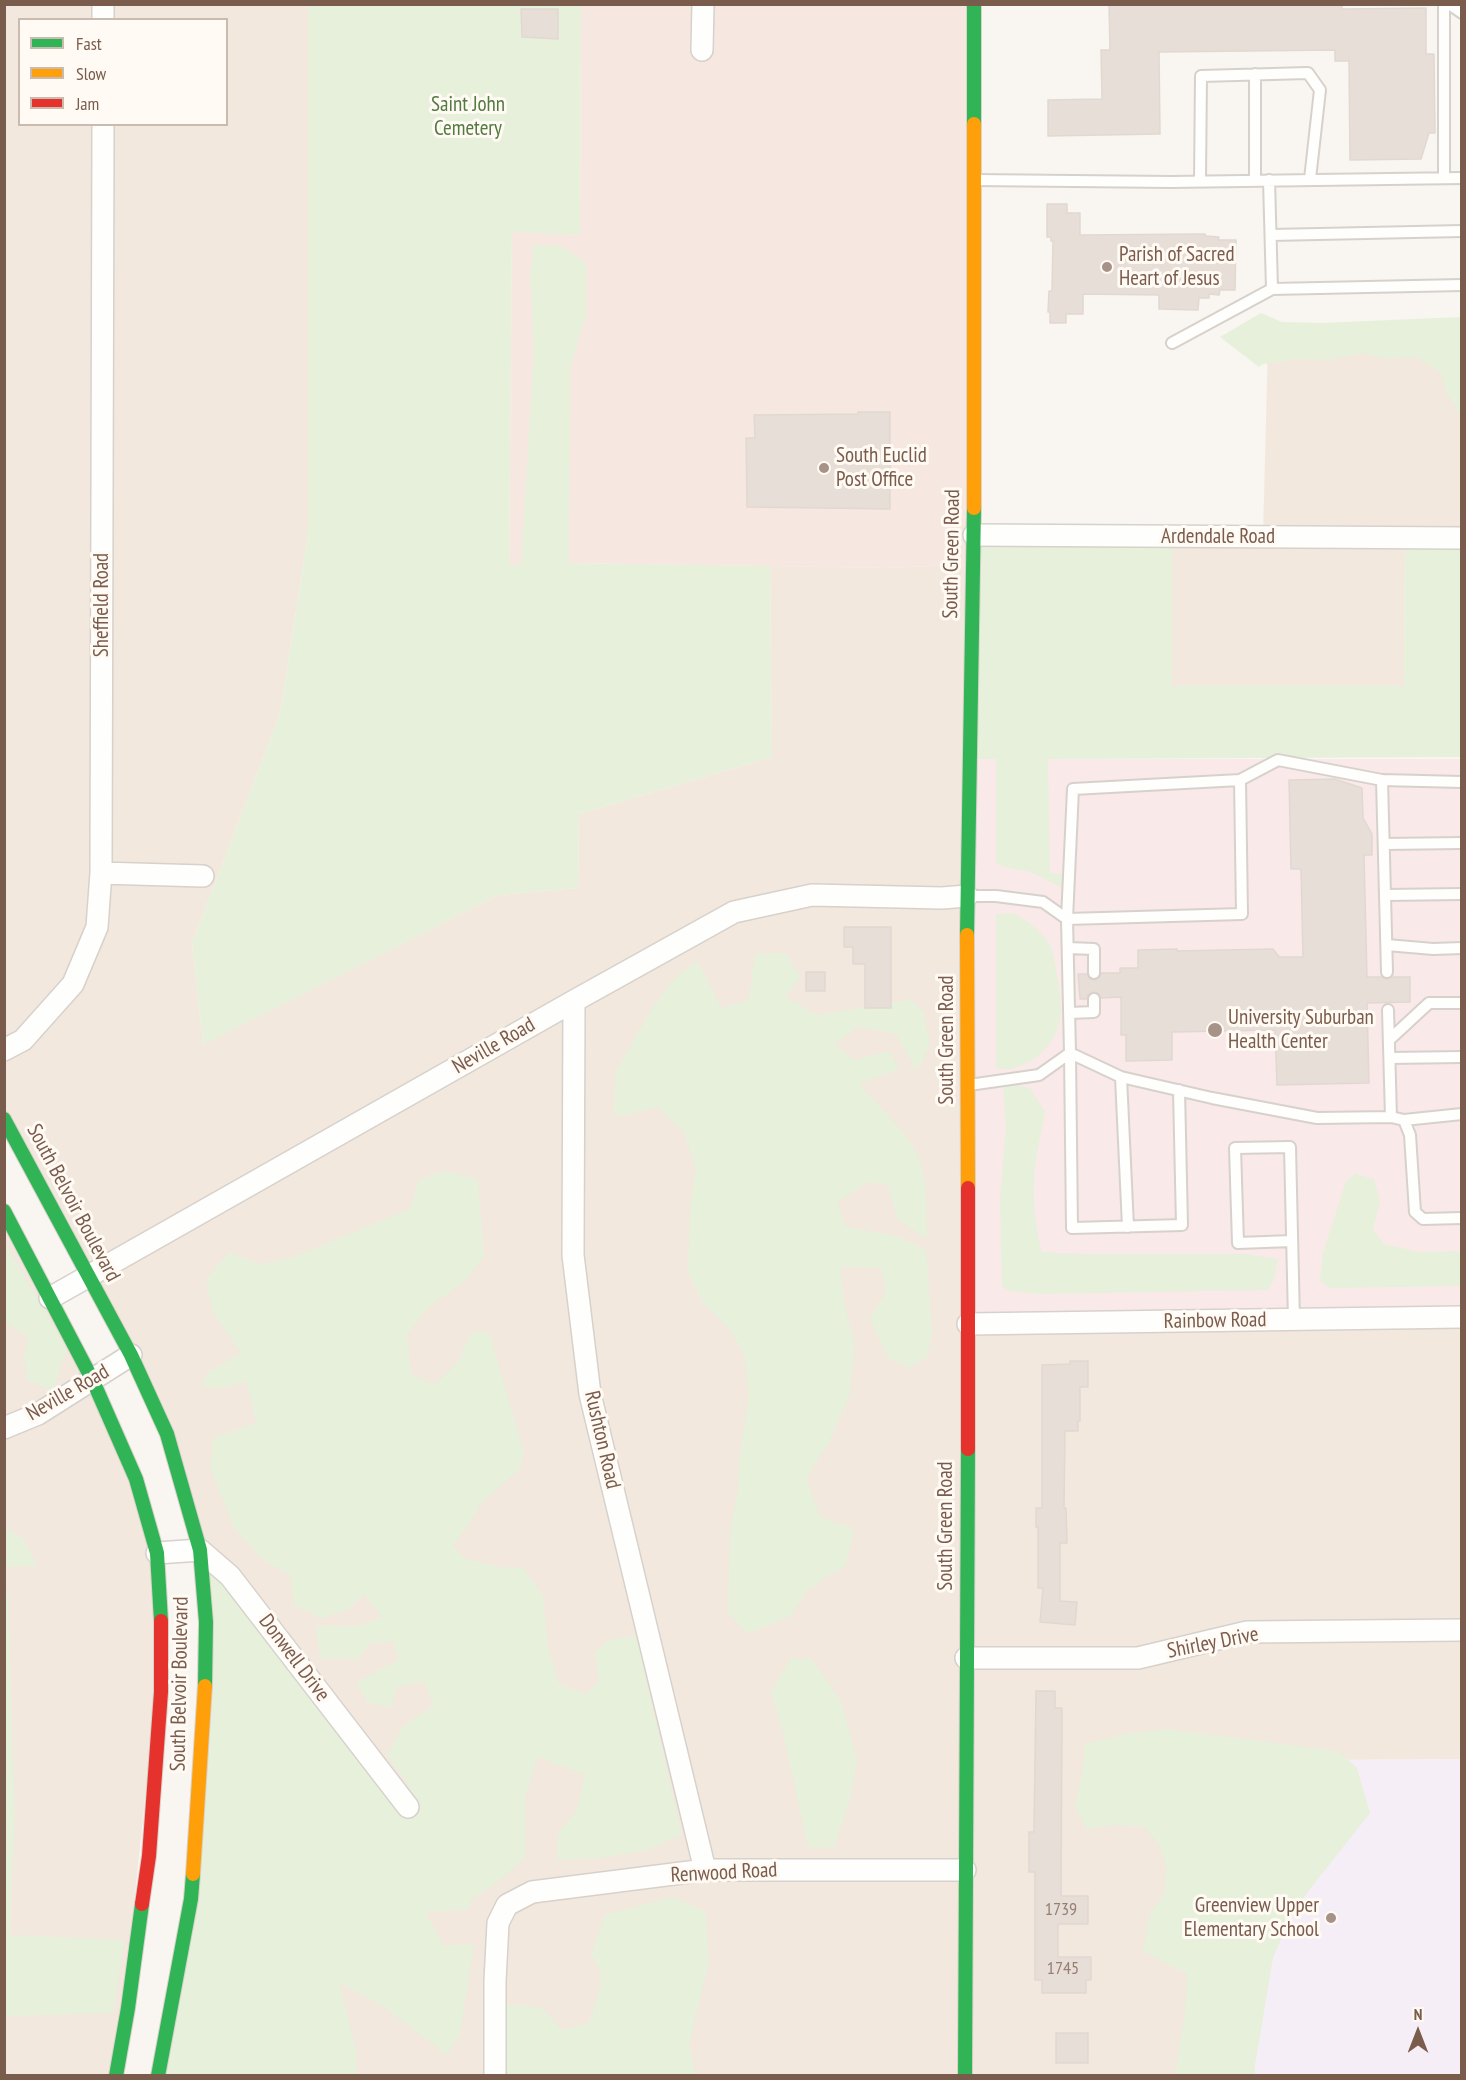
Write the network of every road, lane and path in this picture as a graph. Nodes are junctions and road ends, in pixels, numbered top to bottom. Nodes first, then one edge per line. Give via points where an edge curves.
1 (703, 4) edge
2 (974, 4) edge
3 (1444, 4) edge
4 (1449, 4) edge
5 (1461, 13) edge
6 (702, 50) dead end
7 (1255, 74) junction
8 (103, 126) edge
9 (1444, 178) junction
10 (1461, 178) edge
11 (974, 180) junction
12 (1255, 180) junction
13 (1269, 180) junction
14 (1310, 180) junction
15 (1200, 181) junction
16 (1461, 231) edge
17 (1271, 235) junction
18 (1461, 285) edge
19 (1272, 289) junction
20 (1172, 343) dead end
21 (974, 536) junction
22 (1461, 538) edge
23 (1240, 780) junction
24 (1383, 780) junction
25 (1461, 782) edge
26 (1461, 843) edge
27 (1384, 844) junction
28 (101, 873) junction
29 (203, 876) dead end
30 (1461, 894) edge
31 (1385, 895) junction
32 (968, 896) junction
33 (1067, 919) junction
34 (1387, 945) junction
35 (1068, 948) junction
36 (1461, 948) edge
37 (1388, 972) dead end
38 (1094, 973) dead end
39 (1094, 999) dead end
40 (574, 1001) junction
41 (1461, 1003) edge
42 (1388, 1010) dead end
43 (1069, 1013) junction
44 (1389, 1040) junction
45 (4, 1050) edge
46 (1070, 1053) junction
47 (1461, 1057) edge
48 (1390, 1058) junction
49 (1121, 1077) junction
50 (968, 1085) junction
51 (1179, 1090) junction
52 (1461, 1114) edge
53 (1391, 1117) junction
54 (4, 1119) edge
55 (1404, 1120) junction
56 (4, 1211) edge
57 (1461, 1218) edge
58 (1128, 1227) junction
59 (1292, 1241) junction
60 (88, 1277) junction
61 (50, 1298) junction
62 (1461, 1317) edge
63 (1294, 1320) junction
64 (968, 1324) junction
65 (131, 1355) junction
66 (93, 1381) junction
67 (4, 1428) edge
68 (200, 1550) junction
69 (157, 1553) junction
70 (1461, 1630) edge
71 (966, 1658) junction
72 (408, 1806) dead end
73 (705, 1870) junction
74 (965, 1870) junction
75 (116, 2076) edge
76 (158, 2076) edge
77 (495, 2076) edge
78 (965, 2076) edge

1 - 6 street
2 - 11 main road, South Green Road
3 - 9 lane
4 - 5 lane
7 - 12 lane
7 - 14 lane via 1308,73 1320,90
7 - 15 lane via 1201,76
8 - 28 street, Sheffield Road
9 - 10 lane
9 - 14 lane
11 - 15 lane
11 - 21 main road, South Green Road
12 - 13 lane
12 - 15 lane
13 - 14 lane
13 - 17 lane
16 - 17 lane
17 - 19 lane
18 - 19 lane
19 - 20 lane
21 - 22 street, Ardendale Road
21 - 32 main road, South Green Road
23 - 24 lane via 1278,760
23 - 33 lane via 1073,789
23 - 33 lane via 1242,914
24 - 25 lane
24 - 27 lane
26 - 27 lane
27 - 31 lane
28 - 29 street
28 - 45 street, Sheffield Road via 97,927 73,984 23,1040
30 - 31 lane
31 - 34 lane
32 - 33 lane via 1043,902
32 - 40 street, Neville Road via 812,895 734,912
32 - 50 main road, South Green Road
33 - 35 lane
34 - 36 lane
34 - 37 lane
35 - 38 lane via 1094,949
35 - 43 lane
39 - 43 lane via 1094,1012
40 - 60 street, Neville Road
40 - 73 street, Rushton Road via 573,1255 590,1394
41 - 44 lane via 1429,1003
42 - 44 lane
43 - 46 lane
44 - 48 lane
46 - 49 lane
46 - 50 lane via 1039,1075
46 - 58 lane via 1072,1228
47 - 48 lane
48 - 53 lane
49 - 51 lane
49 - 58 lane
50 - 64 main road, South Green Road
51 - 53 lane via 1317,1118
51 - 58 lane via 1182,1225
52 - 55 lane
53 - 55 lane
54 - 60 main road, South Belvoir Boulevard
55 - 57 lane via 1410,1135 1415,1212 1423,1219
56 - 61 main road, South Belvoir Boulevard
59 - 59 lane via 1290,1147 1235,1148 1238,1243
59 - 63 lane
60 - 61 street, Neville Road
60 - 65 main road, South Belvoir Boulevard
61 - 66 main road, South Belvoir Boulevard
62 - 63 street, Rainbow Road
63 - 64 street, Rainbow Road
64 - 71 main road, South Green Road
65 - 66 street, Neville Road
65 - 68 main road, South Belvoir Boulevard via 166,1434
66 - 67 street, Neville Road via 38,1414
66 - 69 main road, South Belvoir Boulevard via 136,1479
68 - 69 street
68 - 72 street, Donwell Drive via 231,1576
68 - 76 main road, South Belvoir Boulevard via 206,1622 205,1698 190,1899
69 - 75 main road, South Belvoir Boulevard via 161,1692 149,1856
70 - 71 street, Shirley Drive via 1247,1632 1138,1658
71 - 74 main road, South Green Road
73 - 74 street, Renwood Road
73 - 77 street, Renwood Road via 532,1892 507,1905 498,1923
74 - 78 main road, South Green Road

